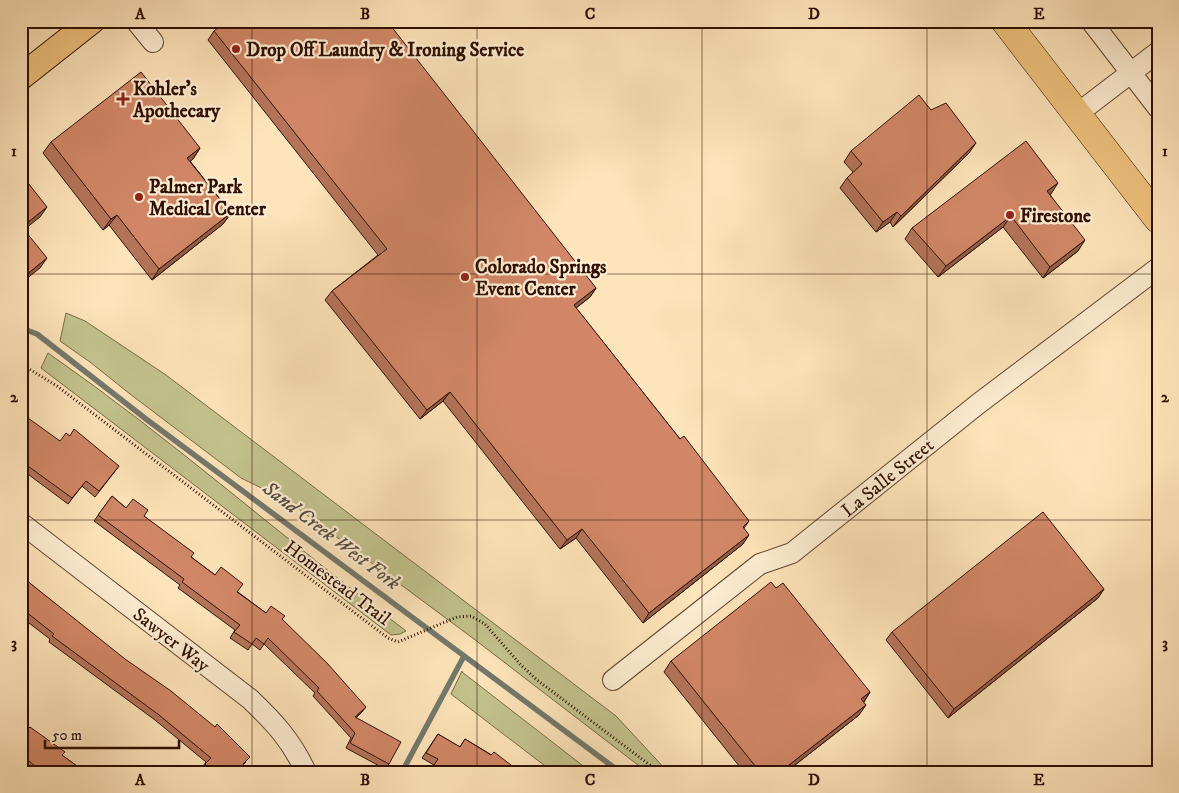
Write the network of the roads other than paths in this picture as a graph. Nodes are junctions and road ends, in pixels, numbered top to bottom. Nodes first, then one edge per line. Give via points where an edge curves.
1 (92, 21) edge
2 (136, 21) edge
3 (1005, 21) edge
4 (1091, 21) edge
5 (153, 42) dead end
6 (1158, 52) edge
7 (1131, 72) junction
8 (21, 77) edge
9 (1157, 103) edge
10 (1077, 114) junction
11 (1158, 219) edge
12 (1158, 268) edge
13 (21, 523) edge
14 (613, 680) dead end
15 (306, 772) edge

1 - 8 main road
2 - 5 street
3 - 10 highway
4 - 7 street
6 - 7 street
7 - 9 street
7 - 10 street
10 - 11 highway
12 - 14 street, La Salle Street via 978,404 792,553 760,564
13 - 15 street, Sawyer Way via 250,699 278,726

